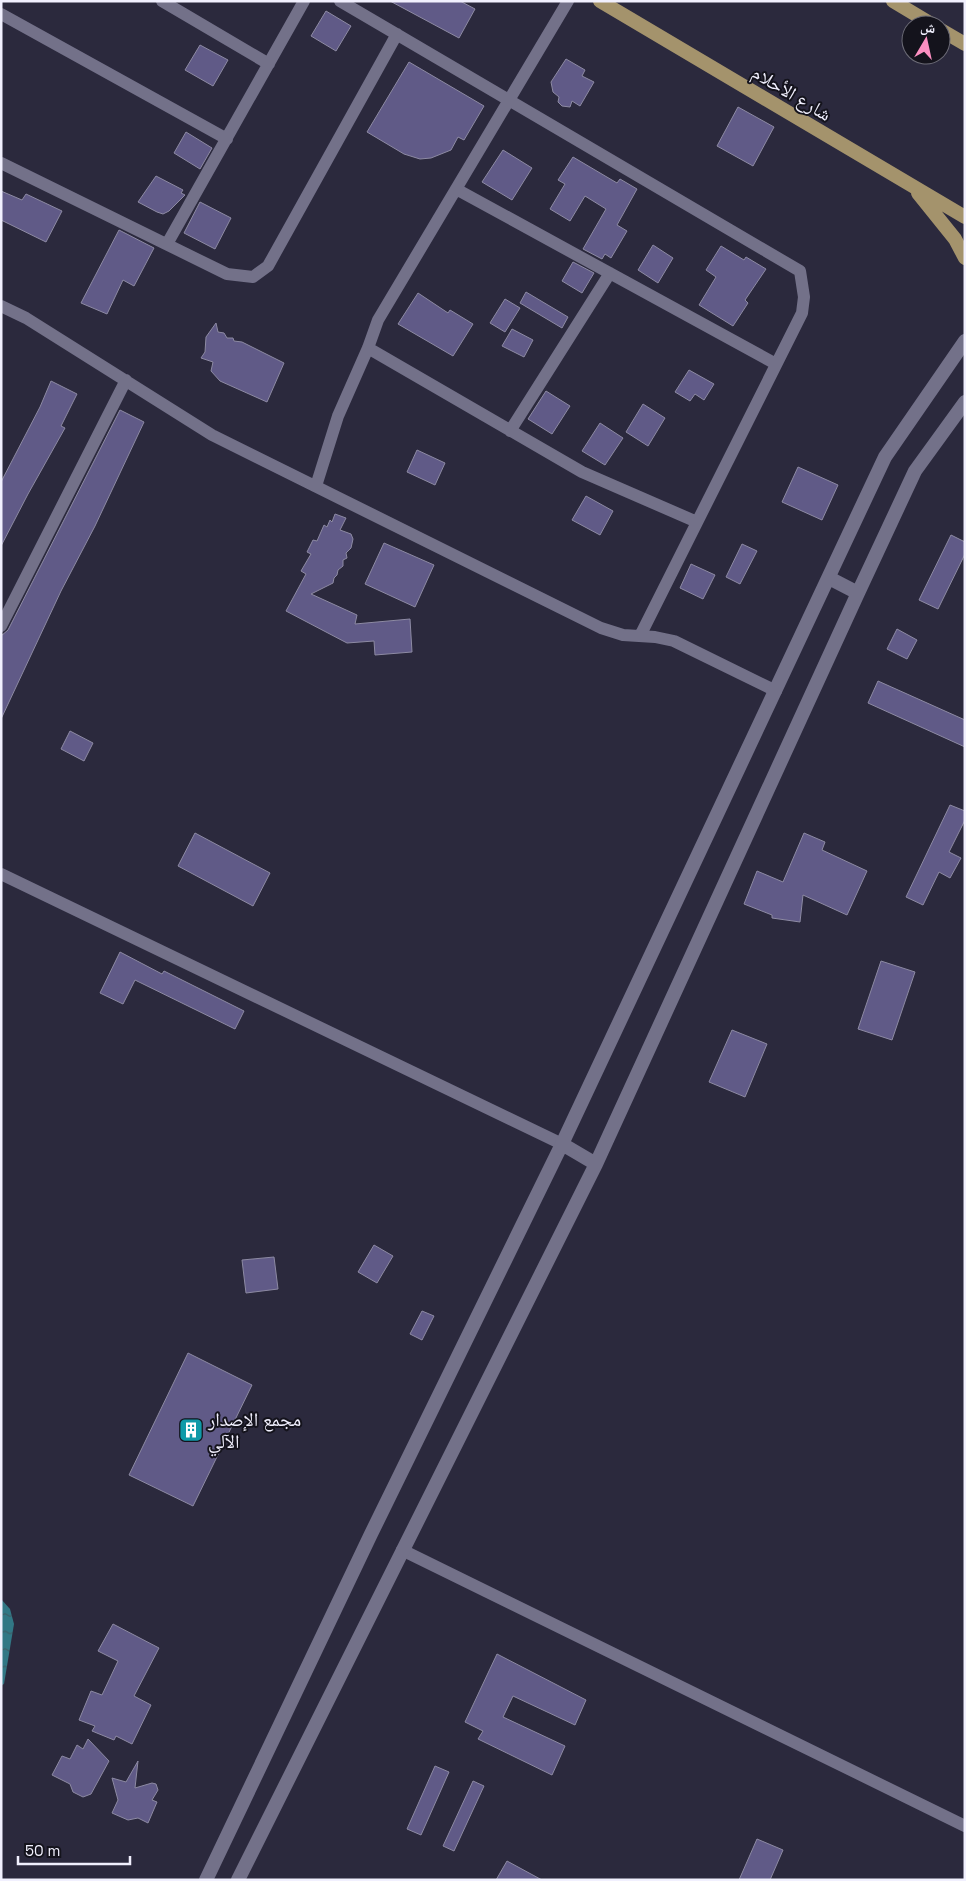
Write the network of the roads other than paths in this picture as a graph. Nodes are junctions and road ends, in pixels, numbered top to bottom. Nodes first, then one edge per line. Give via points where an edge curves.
1 (162, 1) edge
2 (304, 1) edge
3 (340, 1) edge
4 (568, 1) edge
5 (600, 1) edge
6 (893, 1) edge
7 (1, 14) edge
8 (916, 15) edge
9 (397, 34) junction
10 (951, 36) edge
11 (965, 44) edge
12 (269, 64) junction
13 (509, 100) junction
14 (226, 139) junction
15 (1, 163) edge
16 (911, 185) junction
17 (456, 189) junction
18 (965, 217) edge
19 (167, 244) junction
20 (965, 258) edge
21 (610, 273) junction
22 (1, 306) edge
23 (965, 341) edge
24 (368, 348) junction
25 (776, 364) junction
26 (126, 380) junction
27 (965, 402) edge
28 (510, 430) junction
29 (316, 486) junction
30 (697, 522) junction
31 (829, 578) junction
32 (858, 593) junction
33 (1, 626) edge
34 (640, 636) junction
35 (776, 690) junction
36 (1, 874) edge
37 (562, 1144) junction
38 (596, 1164) junction
39 (402, 1550) junction
40 (965, 1826) edge
41 (206, 1880) edge
42 (238, 1880) edge

1 - 12 street
2 - 12 street
3 - 9 street
4 - 13 street
5 - 16 main road, شارع الأحلام
6 - 8 main road
7 - 14 street
9 - 13 street
9 - 19 street via 268,266 253,277 228,274
10 - 11 main road
12 - 14 street
13 - 17 street
13 - 25 street via 800,271 804,297 802,313
14 - 19 street
15 - 19 street
16 - 18 main road, شارع الأحلام
16 - 20 main road via 955,239
17 - 21 street
17 - 24 street via 378,320
21 - 25 street
21 - 28 street
22 - 26 street
23 - 31 main road via 885,457
24 - 28 street
24 - 29 street via 338,416
25 - 30 street
26 - 29 street via 212,435
26 - 33 street
27 - 32 main road via 915,471
28 - 30 street via 582,472
29 - 34 street via 601,628
30 - 34 street
31 - 32 main road
31 - 35 main road
32 - 38 main road
34 - 35 street via 674,641
35 - 37 main road
36 - 37 street
37 - 38 main road
37 - 41 main road
38 - 39 main road
39 - 40 street
39 - 42 main road

